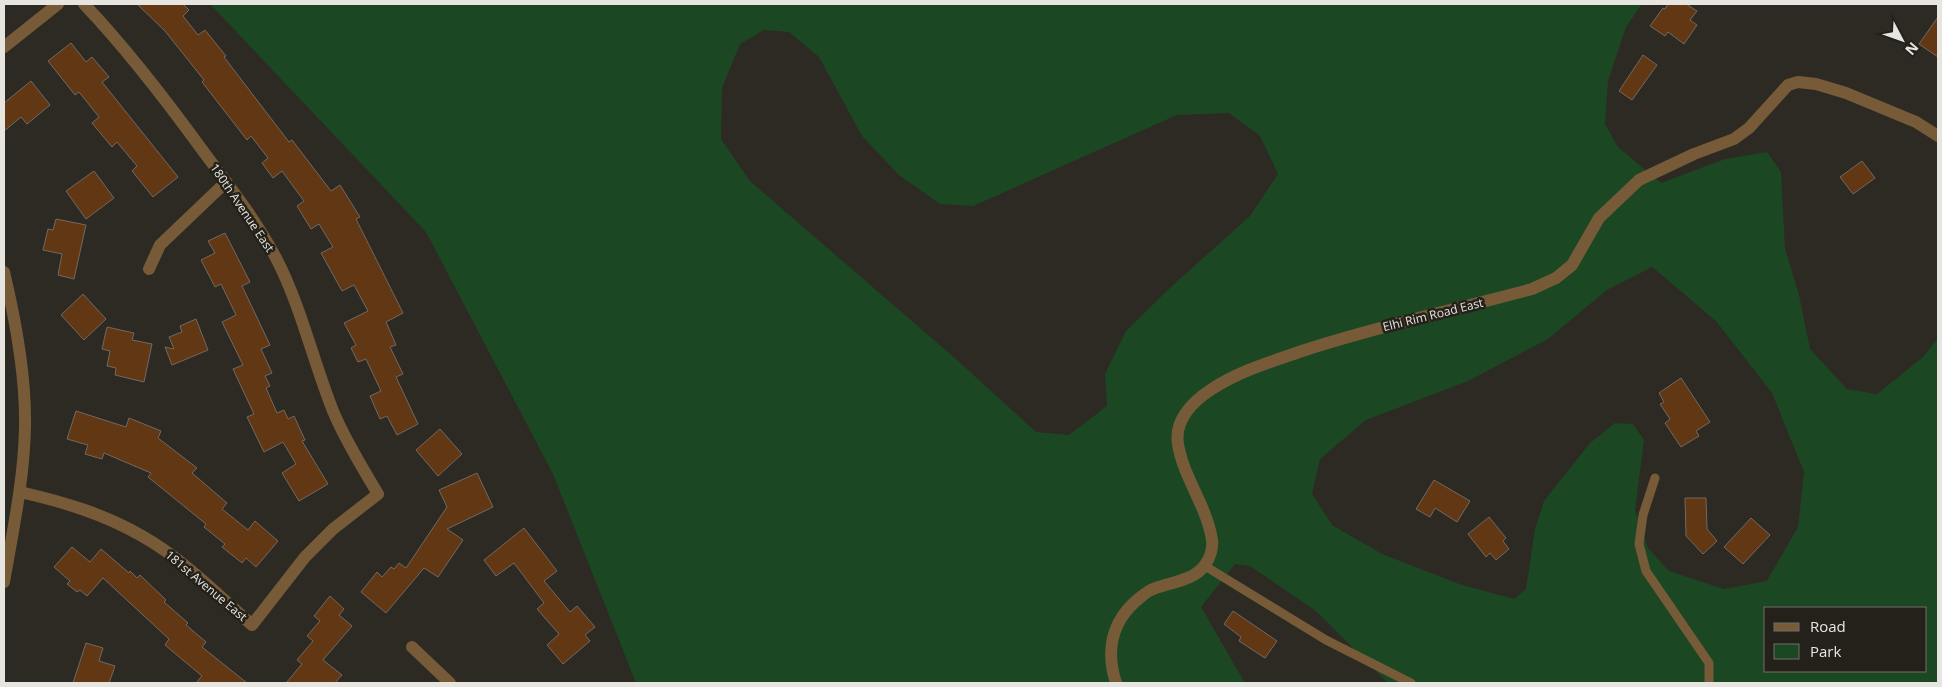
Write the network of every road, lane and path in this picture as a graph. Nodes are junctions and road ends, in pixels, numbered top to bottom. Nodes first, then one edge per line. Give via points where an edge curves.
1 (58, 4) edge
2 (84, 4) edge
3 (4, 46) edge
4 (1938, 136) edge
5 (226, 182) junction
6 (149, 269) dead end
7 (4, 272) edge
8 (1655, 478) dead end
9 (20, 492) junction
10 (1205, 566) junction
11 (4, 582) edge
12 (252, 625) joint
13 (412, 647) dead end
14 (450, 683) edge
15 (1116, 683) edge
16 (1411, 683) edge
17 (1709, 683) edge

1 - 3 street
2 - 5 street, 180th Avenue East via 150,78
4 - 10 street, Elhi Rim Road East via 1916,122 1846,93 1816,84 1798,82 1788,85 1749,128 1734,139 1639,180 1599,218 1577,259 1556,278 1532,290 1331,342 1260,365 1212,390 1183,416 1177,439 1179,453 1213,542
5 - 6 street via 160,245
5 - 12 street, 180th Avenue East via 276,258 333,411 352,452 378,494 333,528 305,557
7 - 9 street via 22,372 25,427
8 - 17 lane via 1643,515 1639,544 1646,571 1709,663
9 - 11 street
9 - 12 street, 181st Avenue East via 82,508 144,537 178,560
10 - 15 street via 1182,580 1150,590 1123,614 1110,646
10 - 16 lane via 1326,640
13 - 14 street

